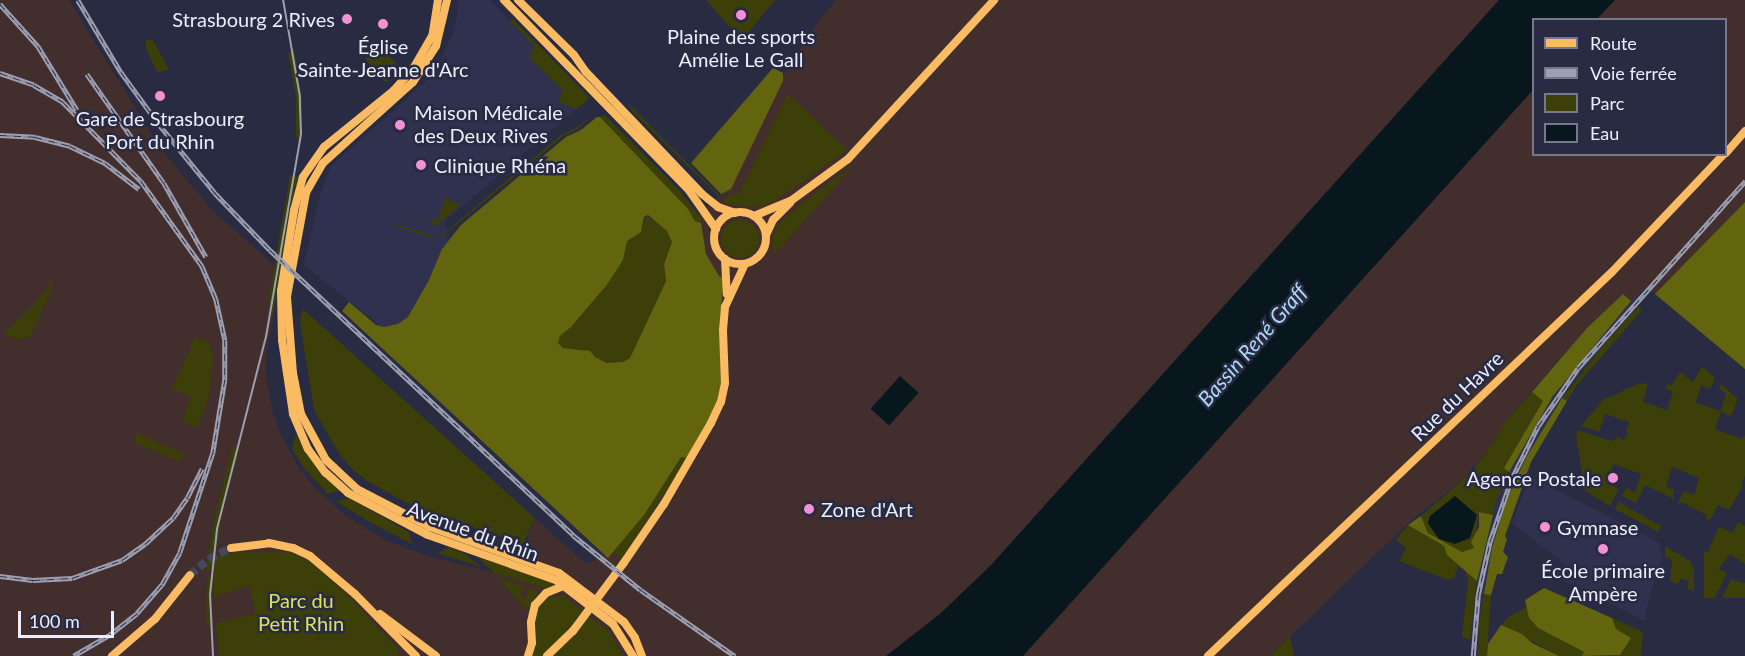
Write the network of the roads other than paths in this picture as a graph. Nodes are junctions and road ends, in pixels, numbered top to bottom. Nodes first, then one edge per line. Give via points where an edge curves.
1 (438, 0) edge
2 (449, 0) edge
3 (504, 0) edge
4 (518, 0) edge
5 (994, 0) edge
6 (1745, 131) edge
7 (1727, 152) edge
8 (1723, 156) edge
9 (792, 200) junction
10 (735, 213) junction
11 (753, 216) junction
12 (716, 229) junction
13 (766, 235) junction
14 (725, 259) junction
15 (745, 264) junction
16 (727, 297) junction
17 (231, 548) tunnel mouth
18 (190, 575) tunnel mouth
19 (575, 583) junction
20 (564, 585) junction
21 (582, 593) junction
22 (369, 608) junction
23 (604, 610) junction
24 (112, 656) edge
25 (416, 656) edge
26 (436, 656) edge
27 (528, 656) edge
28 (547, 656) edge
29 (633, 656) edge
30 (642, 656) edge
31 (1208, 656) edge

1 - 20 main road, Avenue du Rhin via 432,36 407,75 315,156 305,173 298,193 280,305 290,402 308,449 348,493 428,535
2 - 19 main road, Avenue du Rhin via 429,59 409,86 319,168 304,200 287,297 296,393 317,448 334,470 368,497 430,527 548,568
3 - 12 main road via 688,189
4 - 10 main road via 702,194 718,207
5 - 9 main road via 862,145 830,174
6 - 7 main road, Rue du Havre
8 - 31 main road, Rue du Havre via 1612,272
9 - 11 main road
9 - 13 main road via 773,220
10 - 11 main road
10 - 12 main road via 723,218
11 - 13 main road
12 - 14 main road via 715,245
13 - 15 main road via 761,253
14 - 15 main road
14 - 16 main road
15 - 16 main road
16 - 28 main road via 721,402 664,504 573,631
17 - 22 main road via 260,543 300,550 321,562
18 - 24 main road via 156,619
19 - 20 main road
19 - 21 main road, Avenue du Rhin
20 - 21 main road, Avenue du Rhin
20 - 27 main road via 546,593 535,605
21 - 23 main road, Avenue du Rhin
22 - 25 main road
22 - 26 main road
23 - 29 main road, Avenue du Rhin
23 - 30 main road, Avenue du Rhin via 629,629

